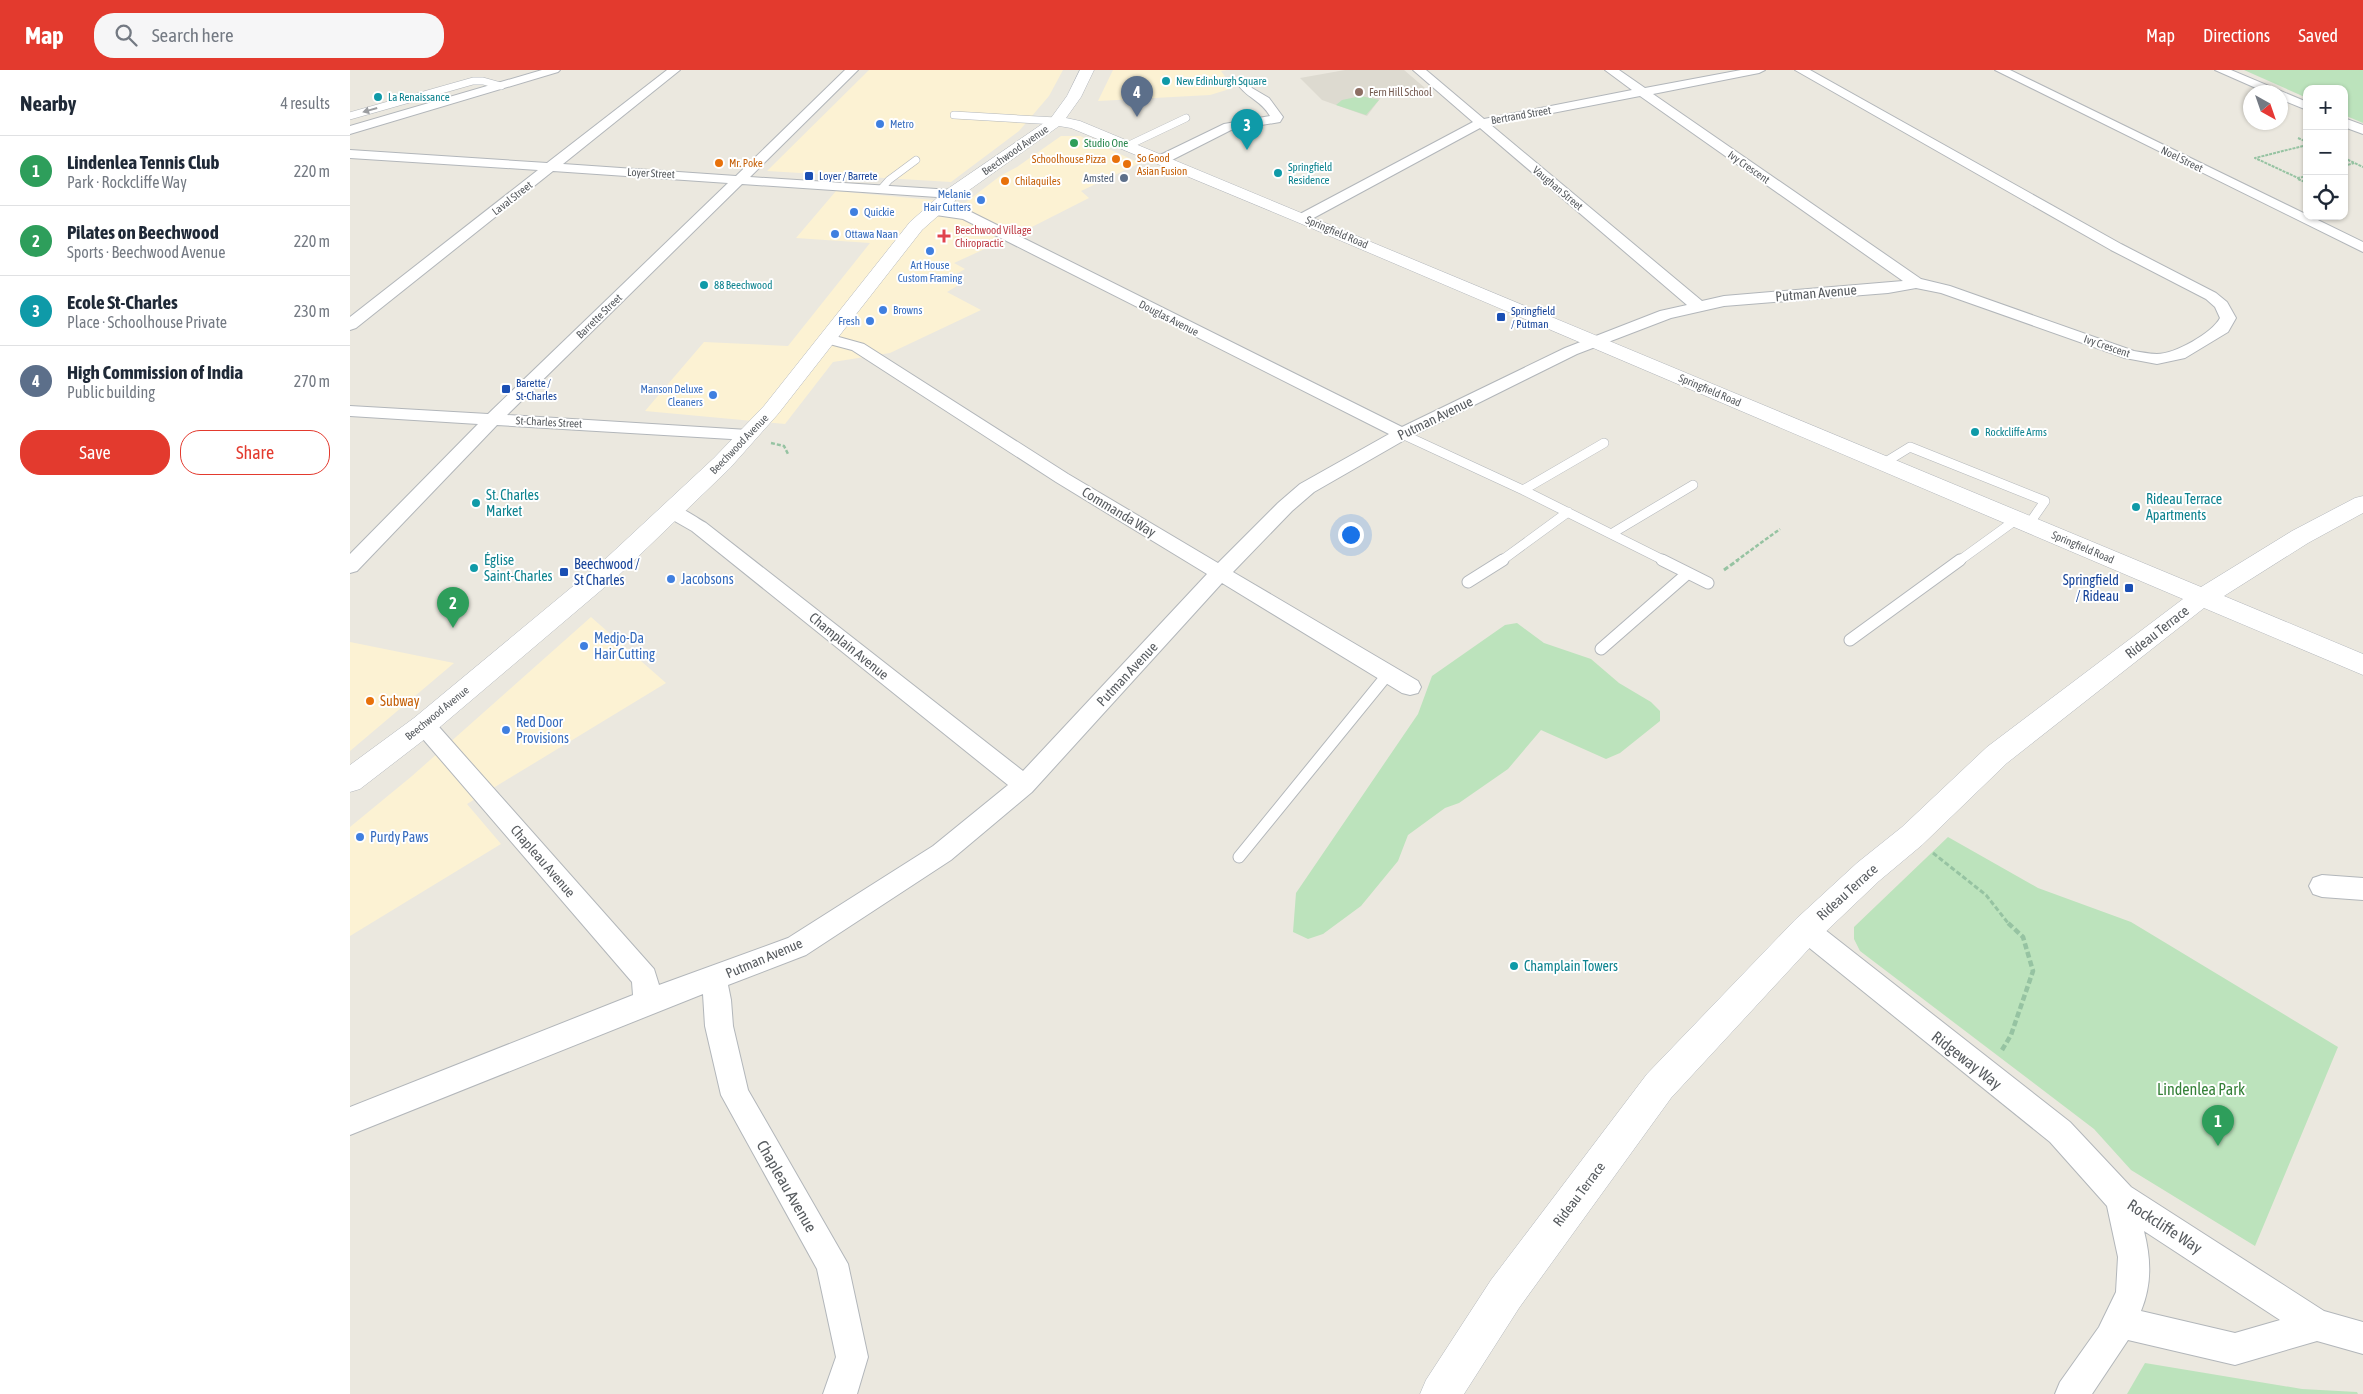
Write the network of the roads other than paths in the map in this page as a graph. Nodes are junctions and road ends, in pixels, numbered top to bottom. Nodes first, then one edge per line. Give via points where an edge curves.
1 (554, 70) edge
2 (674, 70) edge
3 (852, 70) edge
4 (1087, 70) edge
5 (1419, 70) edge
6 (1611, 70) edge
7 (1758, 70) edge
8 (1801, 70) edge
9 (2000, 70) edge
10 (2221, 70) edge
11 (1243, 83) dead end
12 (2257, 85) edge
13 (501, 86) junction
14 (1643, 92) junction
15 (2288, 98) edge
16 (2303, 104) edge
17 (954, 115) dead end
18 (350, 116) edge
19 (1186, 118) dead end
20 (1056, 121) junction
21 (1480, 123) junction
22 (2348, 124) edge
23 (350, 130) edge
24 (2363, 130) edge
25 (1126, 146) junction
26 (350, 154) edge
27 (367, 155) junction
28 (916, 160) dead end
29 (1161, 160) junction
30 (350, 166) edge
31 (551, 168) junction
32 (742, 178) junction
33 (882, 188) junction
34 (952, 194) junction
35 (934, 211) junction
36 (1303, 218) junction
37 (2363, 248) edge
38 (1916, 283) junction
39 (1698, 306) junction
40 (350, 325) edge
41 (828, 339) junction
42 (1597, 342) junction
43 (350, 411) edge
44 (493, 419) junction
45 (1402, 434) junction
46 (757, 438) junction
47 (1604, 443) dead end
48 (1884, 463) junction
49 (1693, 486) dead end
50 (1523, 490) junction
51 (2363, 503) edge
52 (671, 511) junction
53 (1568, 512) junction
54 (2023, 521) junction
55 (1611, 534) junction
56 (350, 566) edge
57 (1688, 573) junction
58 (1219, 574) junction
59 (1468, 582) dead end
60 (1708, 583) road end
61 (2202, 597) junction
62 (1850, 640) dead end
63 (1601, 649) dead end
64 (2363, 665) edge
65 (1388, 674) junction
66 (1410, 687) dead end
67 (424, 725) junction
68 (350, 781) edge
69 (1024, 785) junction
70 (1239, 857) dead end
71 (2322, 886) dead end
72 (2363, 889) edge
73 (1806, 930) junction
74 (713, 979) junction
75 (647, 1002) junction
76 (350, 1121) edge
77 (2120, 1198) junction
78 (2121, 1322) junction
79 (2317, 1325) junction
80 (2363, 1338) edge
81 (840, 1394) edge
82 (1440, 1394) edge
83 (2072, 1394) edge

1 - 13 street
2 - 31 street, Laval Street
3 - 32 street, Barrette Street
4 - 20 street, Beechwood Avenue via 1074,97
5 - 21 street, Vaughan Street
6 - 14 street, Ivy Crescent
7 - 14 street, Bertrand Street
8 - 38 street, Ivy Crescent via 2116,247 2211,296 2222,305 2228,318 2222,329 2179,355 2157,359 2132,355 1945,289
9 - 37 street, Noel Street
10 - 12 street
11 - 29 street via 1247,90 1258,93 1271,106 1276,119 1228,127
13 -> 18 lane via 473,81
13 - 23 street
14 - 21 street, Bertrand Street
14 - 38 street, Ivy Crescent
15 - 16 street
17 - 20 lane
19 - 25 lane
20 - 25 street, Springfield Road via 1075,124
20 - 34 street, Beechwood Avenue
21 - 36 street, Bertrand Street
21 - 39 street, Vaughan Street
22 - 24 street
25 - 29 street, Springfield Road
26 - 27 street, Loyer Street
27 - 30 street
27 - 31 street, Loyer Street
28 - 33 lane
29 - 36 street, Springfield Road
31 - 32 street, Loyer Street
31 - 40 street, Laval Street
32 - 33 street, Loyer Street
32 - 44 street, Barrette Street
33 - 34 street, Loyer Street
34 - 35 street, Beechwood Avenue
35 - 41 street, Beechwood Avenue via 916,226
35 - 45 street, Douglas Avenue via 966,215
36 - 42 street, Springfield Road
38 - 39 street, Putman Avenue
39 - 42 street, Putman Avenue via 1666,314
41 - 46 street, Beechwood Avenue via 770,410
41 - 58 street, Commanda Way via 858,347
42 - 45 street, Putman Avenue via 1571,351
42 - 48 street, Springfield Road
43 - 44 street, St-Charles Street
44 - 46 street, St-Charles Street
44 - 56 street, Barrette Street
45 - 50 lane
45 - 58 street, Putman Avenue via 1307,488
46 - 52 street, Beechwood Avenue via 727,458
47 - 50 lane
48 - 54 street, Springfield Road
48 - 54 lane via 1910,447 2045,501
49 - 55 lane
50 - 53 lane
51 - 61 street, Rideau Terrace
52 - 67 street, Beechwood Avenue via 610,568
52 - 69 street, Champlain Avenue via 699,527
53 - 55 lane
53 - 59 lane via 1516,552
54 - 61 street, Springfield Road
54 - 62 lane
55 - 57 lane
57 - 60 lane
57 - 63 lane
58 - 65 street, Commanda Way
58 - 69 street, Putman Avenue
61 - 64 street, Springfield Road
61 - 73 street, Rideau Terrace via 1997,755
65 - 66 street, Commanda Way
65 - 70 lane
67 - 68 street, Beechwood Avenue
67 - 75 street, Chapleau Avenue via 645,978
69 - 74 street, Putman Avenue via 942,853 797,946
71 - 72 street
73 - 77 street, Ridgeway Way via 2060,1132
73 - 82 street, Rideau Terrace via 1659,1086 1505,1294
74 - 75 street, Putman Avenue
74 - 81 street, Chapleau Avenue via 719,1026 735,1095 832,1264 852,1357
75 - 76 street, Putman Avenue
77 - 78 street, Rockcliffe Way via 2133,1256 2134,1278
77 - 79 street, Rockcliffe Way
78 - 79 street via 2235,1349
78 - 83 street, Rockcliffe Way
79 - 80 street, Rockcliffe Way

